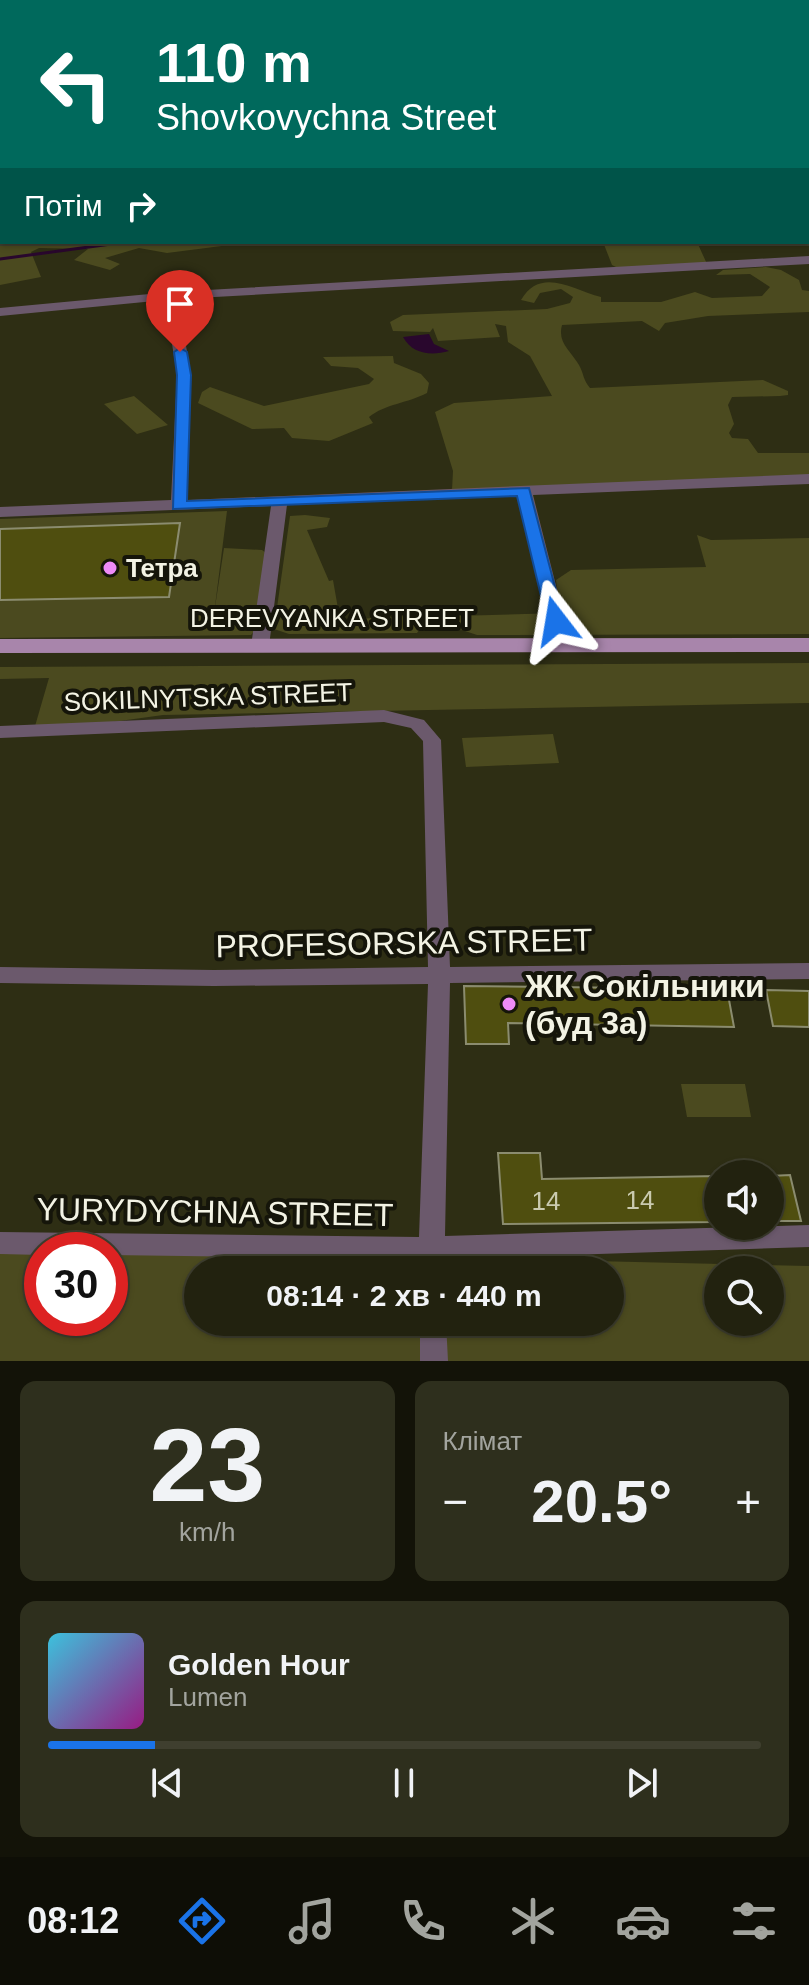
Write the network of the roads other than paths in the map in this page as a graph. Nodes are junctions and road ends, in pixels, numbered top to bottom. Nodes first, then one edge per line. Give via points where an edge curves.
1 (809, 260) edge
2 (171, 296) junction
3 (0, 312) edge
4 (809, 479) edge
5 (524, 491) junction
6 (279, 503) junction
7 (179, 506) junction
8 (0, 512) edge
9 (556, 621) dead end
10 (809, 645) edge
11 (0, 646) edge
12 (260, 646) junction
13 (0, 732) edge
14 (809, 971) edge
15 (439, 974) junction
16 (0, 975) edge
17 (809, 1236) edge
18 (0, 1243) edge
19 (349, 1256) edge
20 (430, 1256) edge
21 (479, 1256) edge
22 (433, 1336) edge
23 (434, 1361) edge

1 - 2 street
2 - 3 street
2 - 7 street via 184,375
4 - 5 street
5 - 6 street
5 - 9 street
6 - 7 street
6 - 12 street
7 - 8 street
10 - 12 main road, DEREVYANKA STREET
11 - 12 main road, DEREVYANKA STREET
13 - 15 street, SOKILNYTSKA STREET via 384,716 417,724 432,740
14 - 15 street, PROFESORSKA STREET
15 - 16 street, PROFESORSKA STREET
15 - 20 street
17 - 21 street, YURYDYCHNA STREET
18 - 19 street, YURYDYCHNA STREET
22 - 23 street

